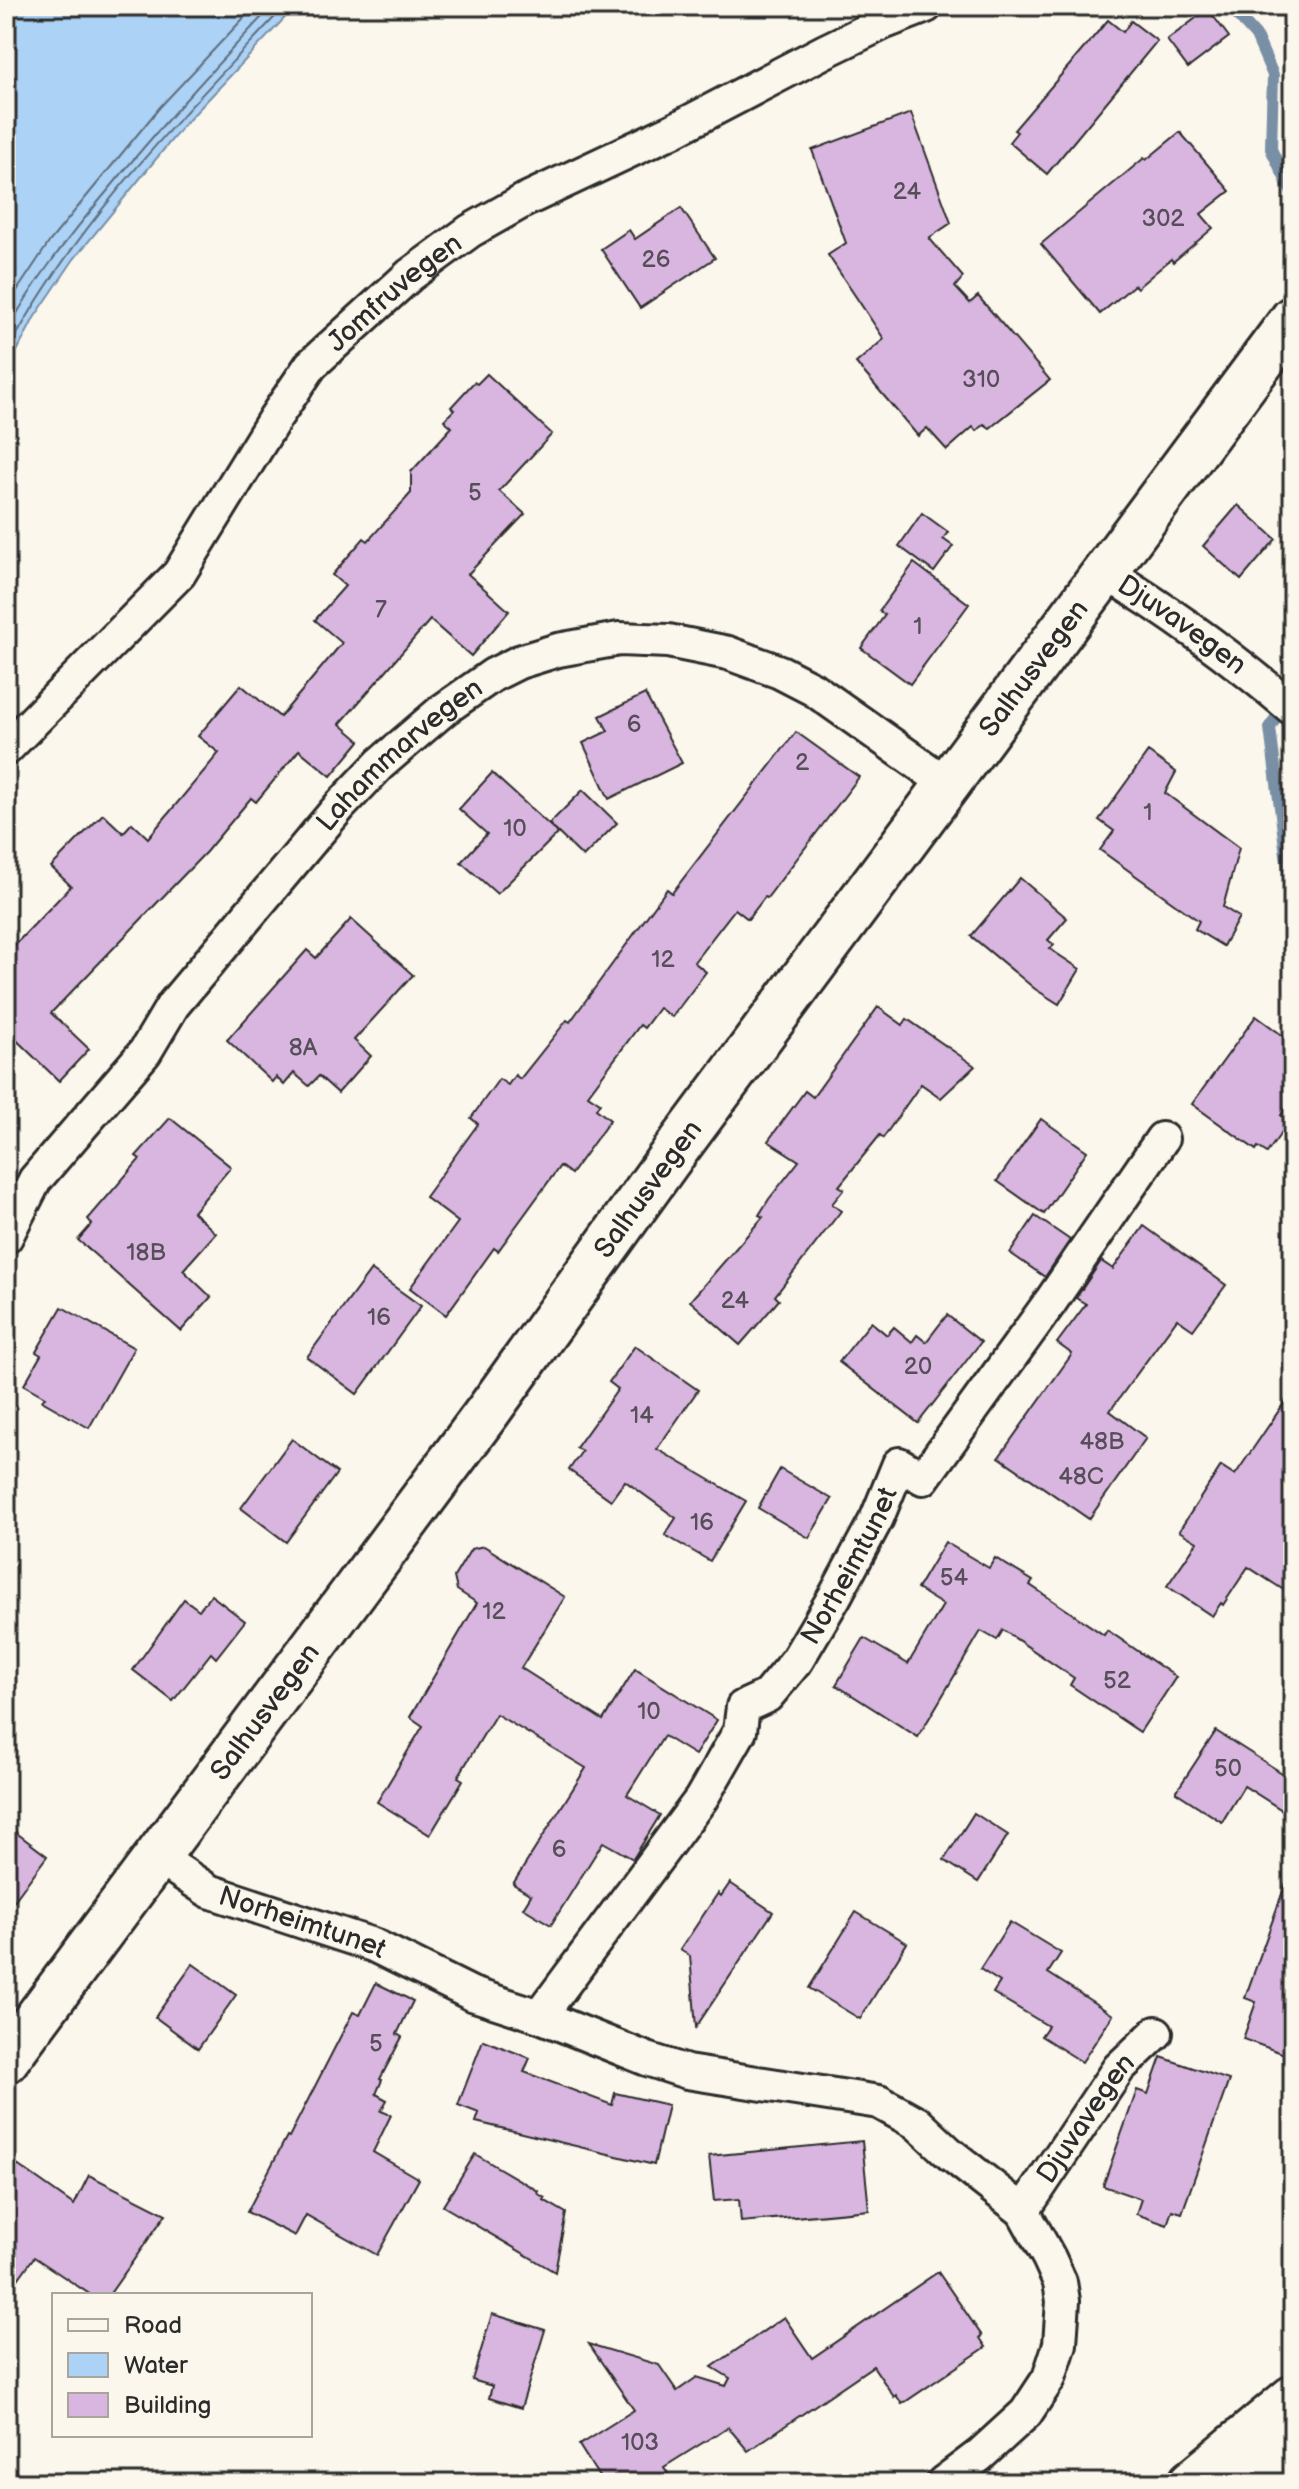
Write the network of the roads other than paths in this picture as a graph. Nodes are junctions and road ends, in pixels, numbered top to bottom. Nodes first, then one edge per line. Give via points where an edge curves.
1 (926, 6) edge
2 (1293, 319) edge
3 (1106, 573) junction
4 (1293, 709) edge
5 (6, 749) edge
6 (949, 785) junction
7 (1162, 1139) dead end
8 (6, 1237) edge
9 (156, 1856) junction
10 (540, 2016) junction
11 (1156, 2033) dead end
12 (6, 2060) edge
13 (1023, 2211) junction
14 (1293, 2398) edge
15 (1293, 2448) edge
16 (943, 2483) edge
17 (1191, 2483) edge
18 (1251, 2483) edge

1 - 5 street, Jomfruvegen via 525,200 470,231 410,275 311,365 179,574
2 - 3 main road, Salhusvegen
3 - 4 street, Djuvavegen via 1171,614
3 - 6 main road, Salhusvegen
6 - 8 street, Lahammarvegen via 813,689 728,653 668,641 619,639 519,662 471,688 432,719 340,806 173,1005 145,1052 35,1180
6 - 9 main road, Salhusvegen
7 - 10 street, Norheimtunet via 923,1478 899,1464 877,1518 797,1660 767,1696 743,1707 740,1731 701,1799
9 - 10 street, Norheimtunet via 209,1891 373,1945 472,1994
9 - 12 main road, Salhusvegen
10 - 13 street, Norheimtunet via 687,2072 879,2102 917,2123
11 - 13 street, Djuvavegen via 1119,2068
13 - 16 street, Norheimtunet via 1060,2282 1060,2344 1049,2378 1026,2413
14 - 17 main road
15 - 18 main road

